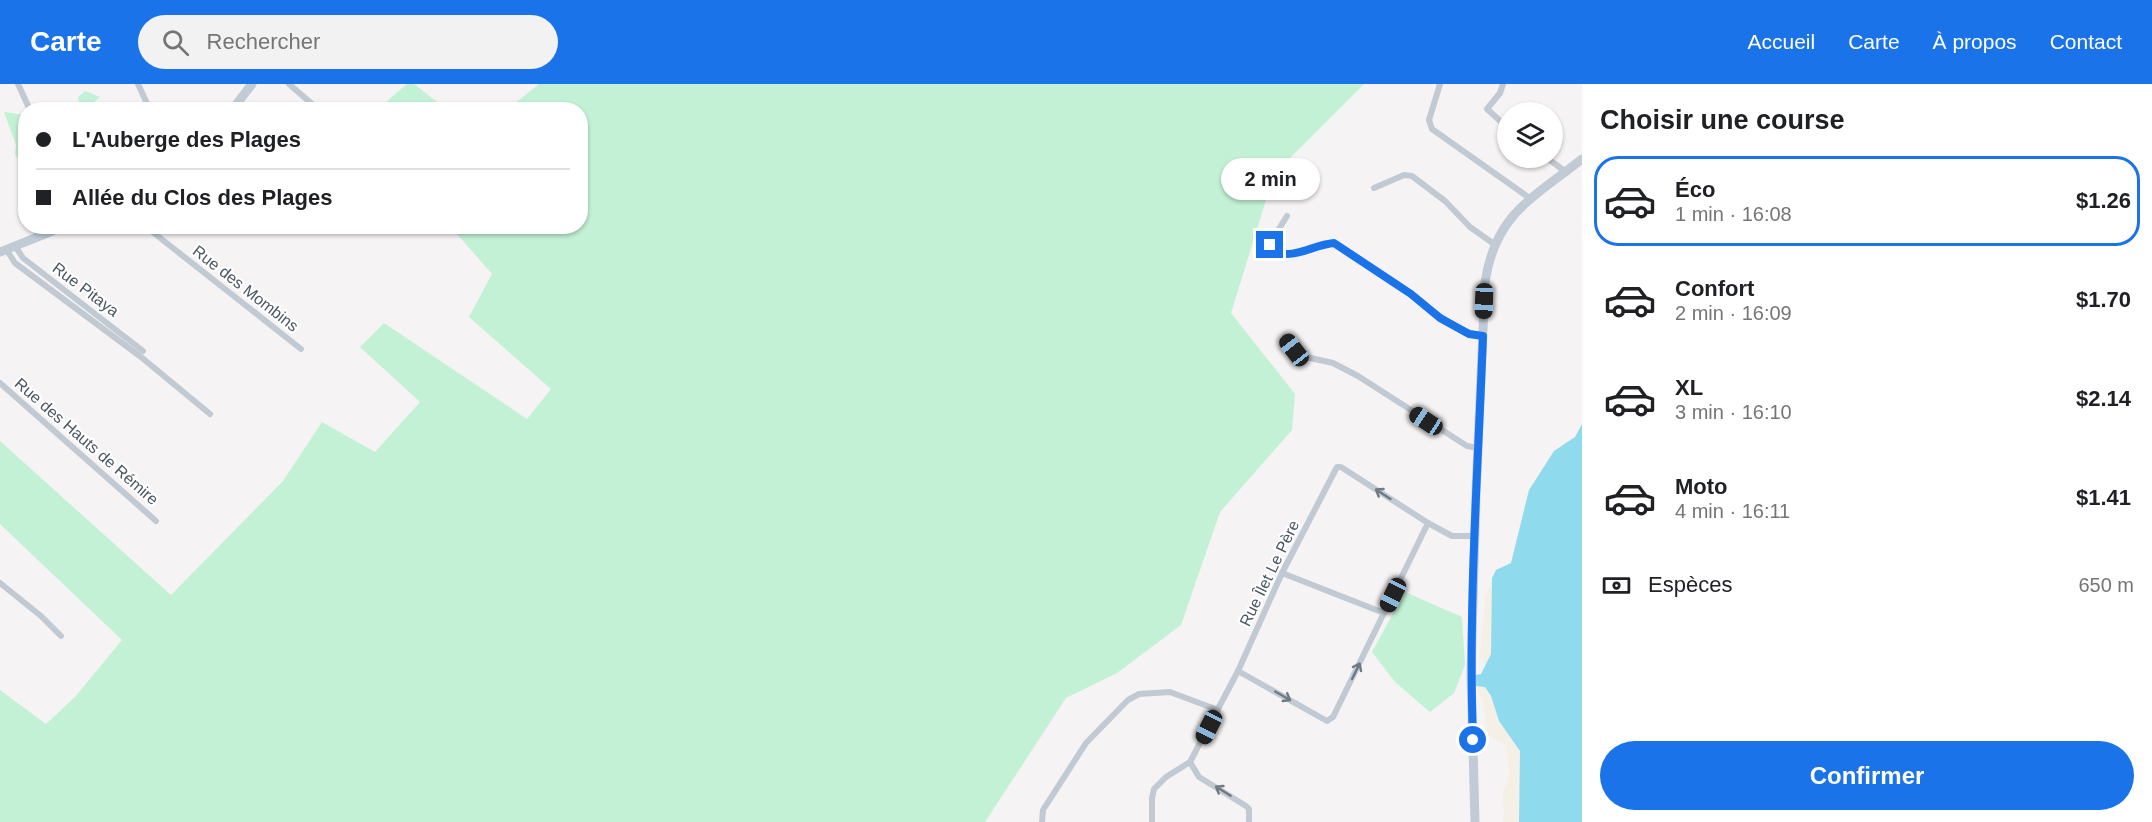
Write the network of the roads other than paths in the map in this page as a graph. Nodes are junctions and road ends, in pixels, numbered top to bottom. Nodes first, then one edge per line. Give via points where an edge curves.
1 (18, 84) edge
2 (138, 84) edge
3 (290, 84) edge
4 (1440, 84) edge
5 (1503, 84) edge
6 (250, 85) edge
7 (26, 102) edge
8 (146, 102) edge
9 (237, 102) edge
10 (310, 102) edge
11 (1497, 118) edge
12 (1582, 159) edge
13 (1561, 168) edge
14 (1566, 172) junction
15 (1374, 188) dead end
16 (1531, 198) junction
17 (1287, 216) dead end
18 (45, 234) edge
19 (155, 234) edge
20 (1494, 244) junction
21 (7, 249) edge
22 (1483, 336) junction
23 (1285, 337) dead end
24 (301, 349) dead end
25 (143, 351) dead end
26 (0, 382) edge
27 (210, 414) dead end
28 (1478, 448) junction
29 (156, 520) dead end
30 (1428, 523) junction
31 (1475, 536) junction
32 (1282, 573) junction
33 (0, 582) edge
34 (1384, 613) junction
35 (61, 636) dead end
36 (1238, 671) junction
37 (1218, 710) junction
38 (1190, 762) junction
39 (1042, 822) edge
40 (1152, 822) edge
41 (1249, 822) edge
42 (1475, 822) edge

1 - 7 street
2 - 8 street
3 - 10 street
4 - 16 street via 1429,120 1432,129
5 - 11 street via 1486,109
6 - 9 street
12 - 14 street
13 - 14 street
14 - 16 street
15 - 20 street via 1395,177 1412,176
16 - 20 street via 1502,229
17 - 22 street via 1270,245 1275,253 1287,256 1334,243 1440,318 1469,334
18 - 21 street
19 - 24 street, Rue des Mombins
20 - 22 street via 1485,283
21 - 25 street, Rue Pitaya
21 - 27 street via 15,262
22 - 28 street
23 - 28 street via 1294,350 1306,357 1334,363 1467,446
26 - 29 street, Rue des Hauts de Rémire
28 - 31 street
30 - 31 street, Rue Îlet Le Père via 1452,536
30 -> 32 street, Rue Îlet Le Père via 1337,467
30 - 34 street
31 - 42 street via 1471,674
32 - 34 street
32 - 36 street, Rue Îlet Le Père
33 - 35 street
36 -> 34 street via 1327,721 1333,717
36 - 37 street, Rue Îlet Le Père
37 - 38 street, Rue Îlet Le Père
37 - 39 street via 1170,692 1139,694 1128,700 1086,743 1043,810
38 - 40 street, Rue Îlet Le Père via 1154,789
41 -> 38 street via 1249,809 1198,777

